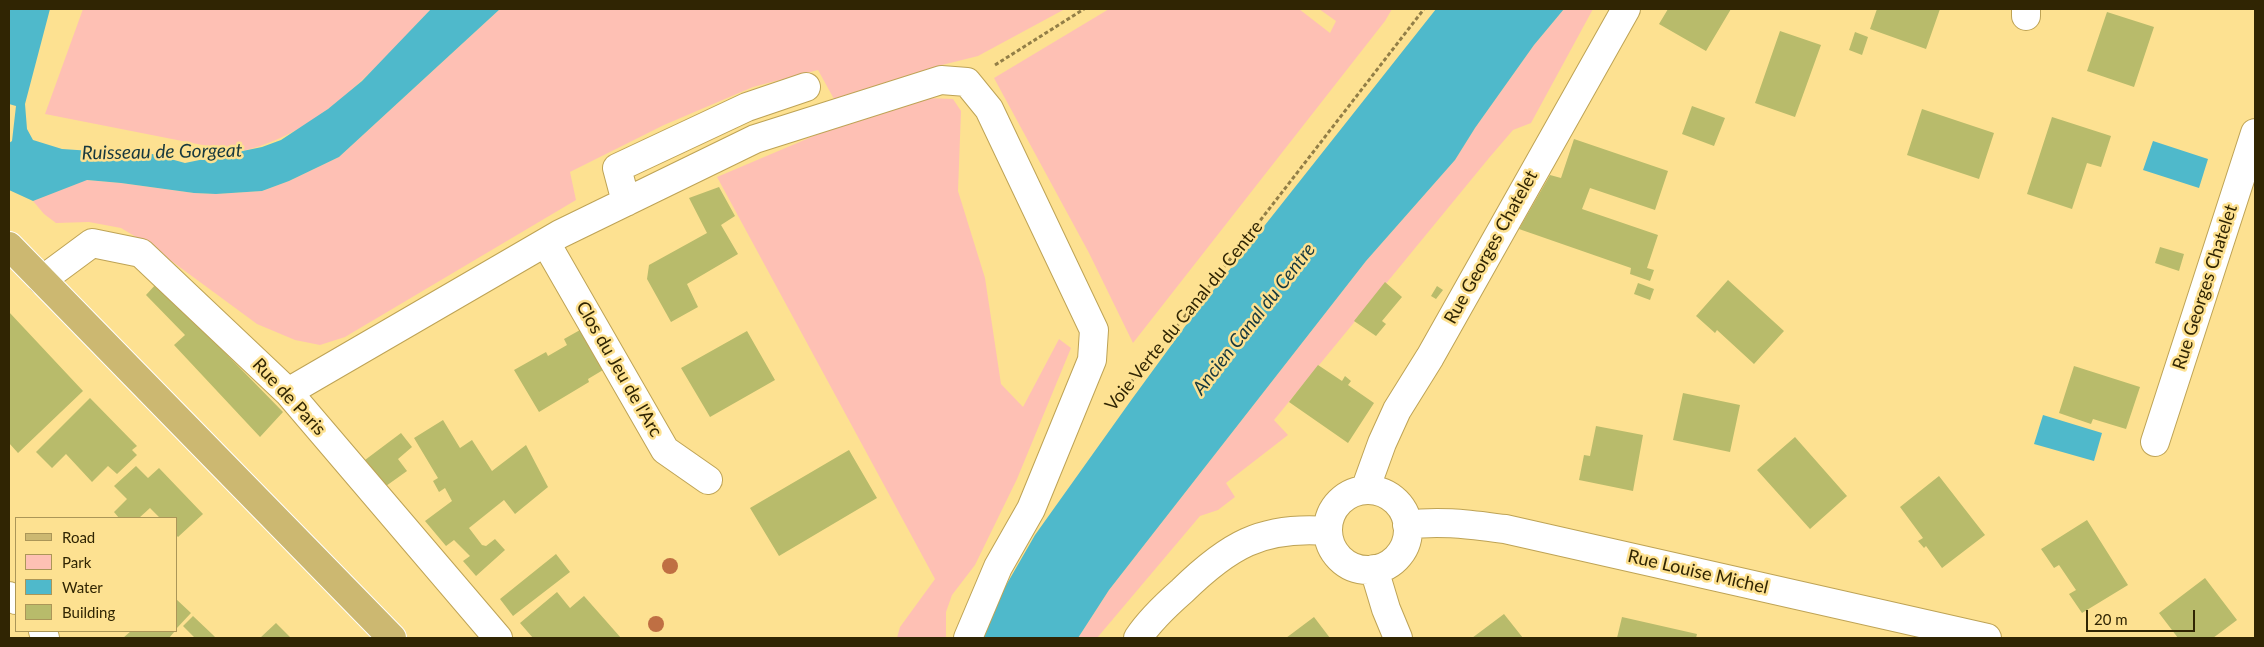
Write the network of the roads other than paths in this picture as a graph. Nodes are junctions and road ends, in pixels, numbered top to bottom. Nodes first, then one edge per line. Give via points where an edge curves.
1 (1626, 9) edge
2 (806, 87) dead end
3 (2255, 133) edge
4 (626, 202) junction
5 (546, 242) junction
6 (9, 246) edge
7 (42, 280) junction
8 (288, 392) junction
9 (2155, 442) dead end
10 (708, 480) dead end
11 (1365, 490) junction
12 (1407, 525) junction
13 (1327, 531) junction
14 (1374, 569) junction
15 (392, 638) edge
16 (498, 638) edge
17 (968, 638) edge
18 (1138, 638) edge
19 (1398, 638) edge
20 (1987, 638) edge

1 - 11 street, Rue Georges Chatelet via 1397,410
2 - 4 street via 746,106 617,168
3 - 9 street, Rue Georges Chatelet
4 - 5 street
4 - 17 street via 755,139 941,80 966,82 989,109 1094,330 1092,360 1031,509 998,567
5 - 8 street
5 - 10 street, Clos du Jeu de l'Arc via 665,450
6 - 7 main road
7 - 8 street, Rue de Paris via 92,243 141,253
7 - 15 main road
8 - 16 street, Rue de Paris
11 - 12 street via 1377,491 1398,503
11 - 13 street via 1353,492 1342,499 1334,508
12 - 14 street via 1407,537 1396,558
12 - 20 street, Rue Louise Michel via 1459,523 1505,529
13 - 14 street via 1337,556 1360,569
13 - 18 street via 1284,530 1245,542 1223,554 1162,610
14 - 19 street

